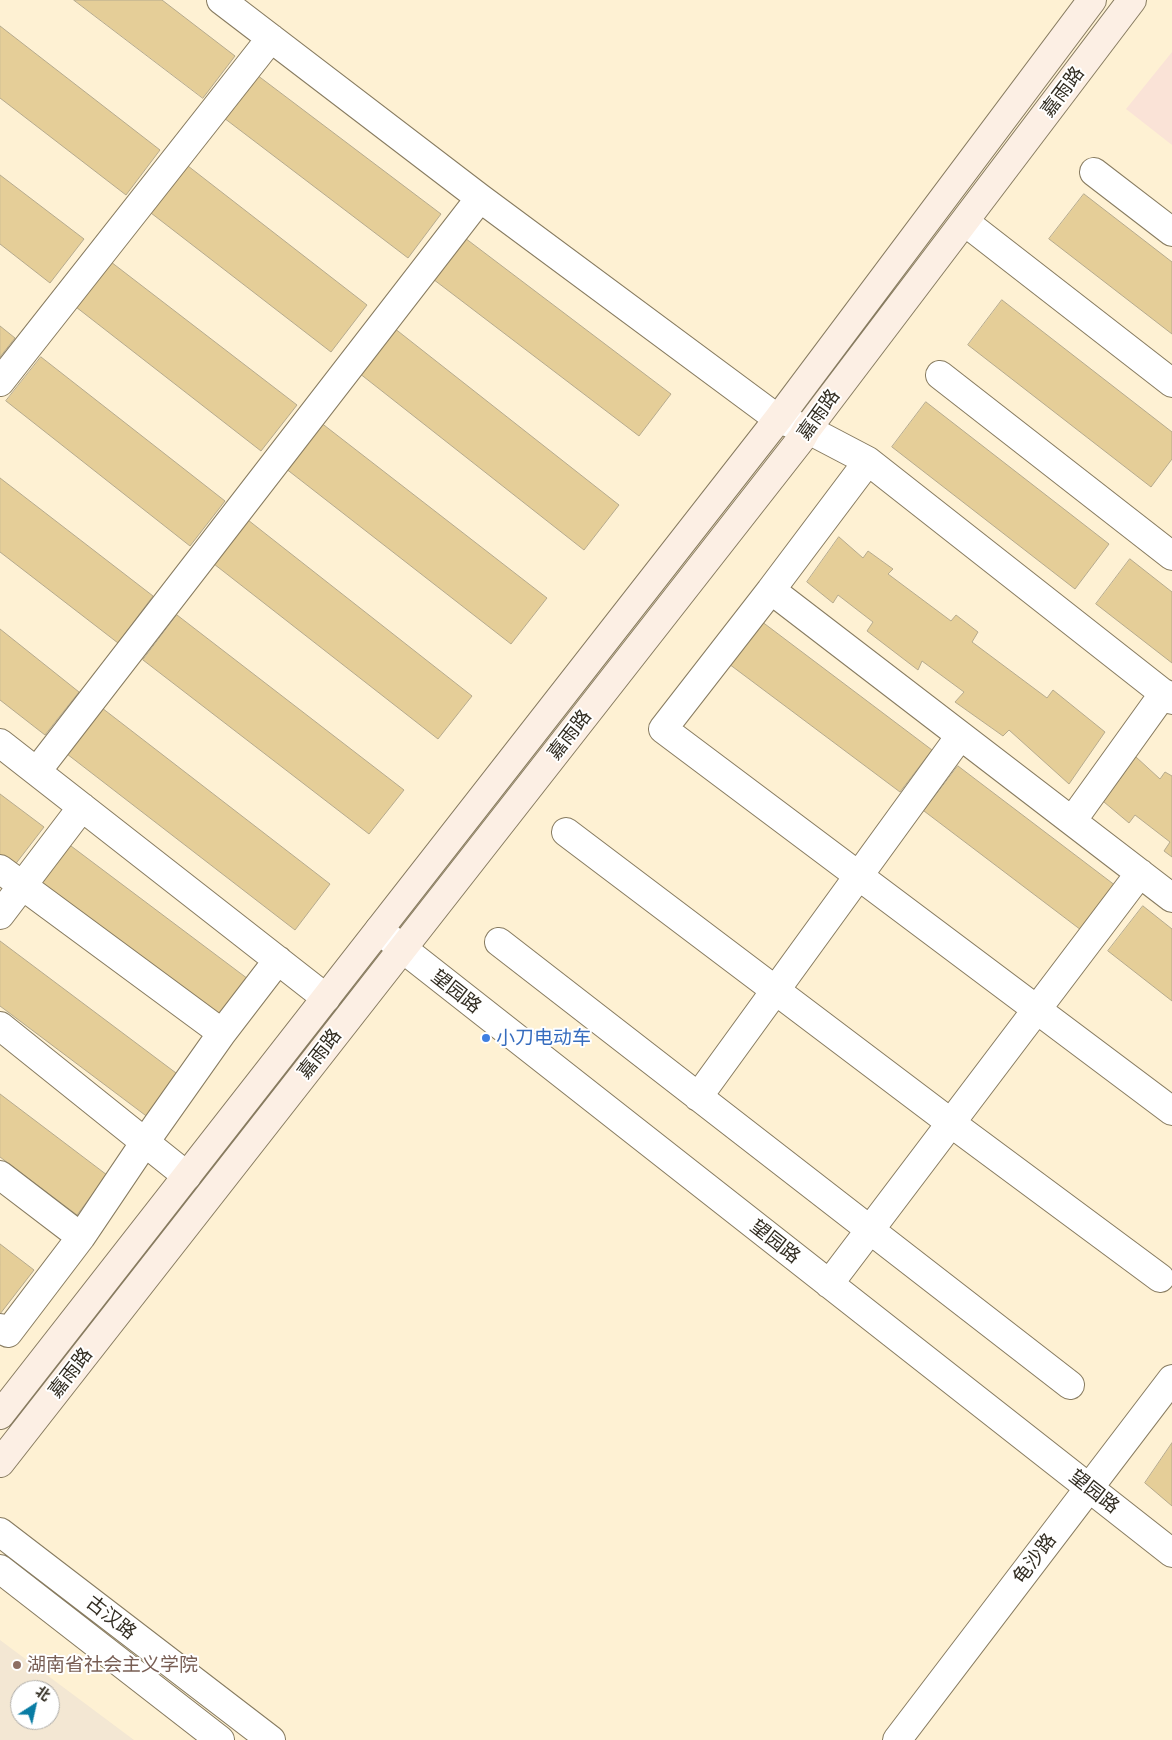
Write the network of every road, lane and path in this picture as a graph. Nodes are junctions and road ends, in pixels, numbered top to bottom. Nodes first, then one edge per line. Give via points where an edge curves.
1 (221, 0) edge
2 (1092, 0) edge
3 (1132, 0) edge
4 (271, 38) junction
5 (1094, 172) dead end
6 (480, 198) junction
7 (965, 222) junction
8 (1172, 232) edge
9 (940, 375) dead end
10 (0, 382) edge
11 (1172, 383) edge
12 (778, 418) junction
13 (807, 429) junction
14 (868, 461) junction
15 (1172, 556) edge
16 (771, 590) junction
17 (1168, 697) edge
18 (960, 736) junction
19 (0, 743) edge
20 (37, 771) junction
21 (82, 807) junction
22 (1072, 821) junction
23 (566, 832) dead end
24 (0, 869) edge
25 (1140, 873) junction
26 (859, 876) junction
27 (22, 886) junction
28 (1172, 898) edge
29 (0, 915) edge
30 (379, 930) junction
31 (499, 942) dead end
32 (402, 949) junction
33 (278, 960) junction
34 (775, 990) junction
35 (326, 998) junction
36 (1037, 1009) junction
37 (0, 1026) edge
38 (222, 1033) junction
39 (698, 1097) junction
40 (1172, 1111) edge
41 (951, 1123) junction
42 (145, 1142) junction
43 (0, 1175) edge
44 (187, 1176) junction
45 (870, 1231) junction
46 (81, 1237) junction
47 (1160, 1278) dead end
48 (830, 1284) junction
49 (0, 1328) edge
50 (1172, 1379) edge
51 (1070, 1385) dead end
52 (0, 1415) edge
53 (0, 1463) edge
54 (1089, 1488) junction
55 (0, 1532) edge
56 (1172, 1553) edge
57 (0, 1569) edge
58 (220, 1740) edge
59 (270, 1740) edge
60 (897, 1740) edge

1 - 4 street
2 - 12 main road, 嘉雨路
3 - 7 main road, 嘉雨路
4 - 6 street
4 - 10 street
5 - 8 street
6 - 12 street
6 - 20 street
7 - 11 street
7 - 13 main road, 嘉雨路
9 - 15 street
12 - 13 street
12 - 30 main road, 嘉雨路
13 - 14 street
13 - 32 main road, 嘉雨路
14 - 16 street
14 - 17 street
16 - 18 street
16 - 26 street via 663,729
17 - 22 street
18 - 22 street
18 - 26 street
19 - 20 street
20 - 21 street
21 - 27 street
21 - 33 street
22 - 25 street
23 - 34 street
24 - 27 street
25 - 28 street
25 - 36 street
26 - 34 street
26 - 36 street
27 - 29 street
27 - 38 street
30 - 32 street, 望园路
30 - 35 main road, 嘉雨路
31 - 39 street
32 - 48 street, 望园路
32 - 53 main road, 嘉雨路
33 - 35 street
33 - 38 street
34 - 39 street
34 - 41 street
35 - 44 main road, 嘉雨路
36 - 40 street
36 - 41 street
37 - 42 street
38 - 42 street
39 - 45 street
41 - 45 street
41 - 47 street
42 - 44 street
42 - 46 street
43 - 46 street
44 - 52 main road, 嘉雨路
45 - 48 street
45 - 51 street
46 - 49 street via 8,1333
48 - 54 street, 望园路
50 - 54 street, 龟沙路
54 - 56 street, 望园路
54 - 60 street, 龟沙路
55 - 59 street, 古汉路
57 - 58 street, 古汉路

